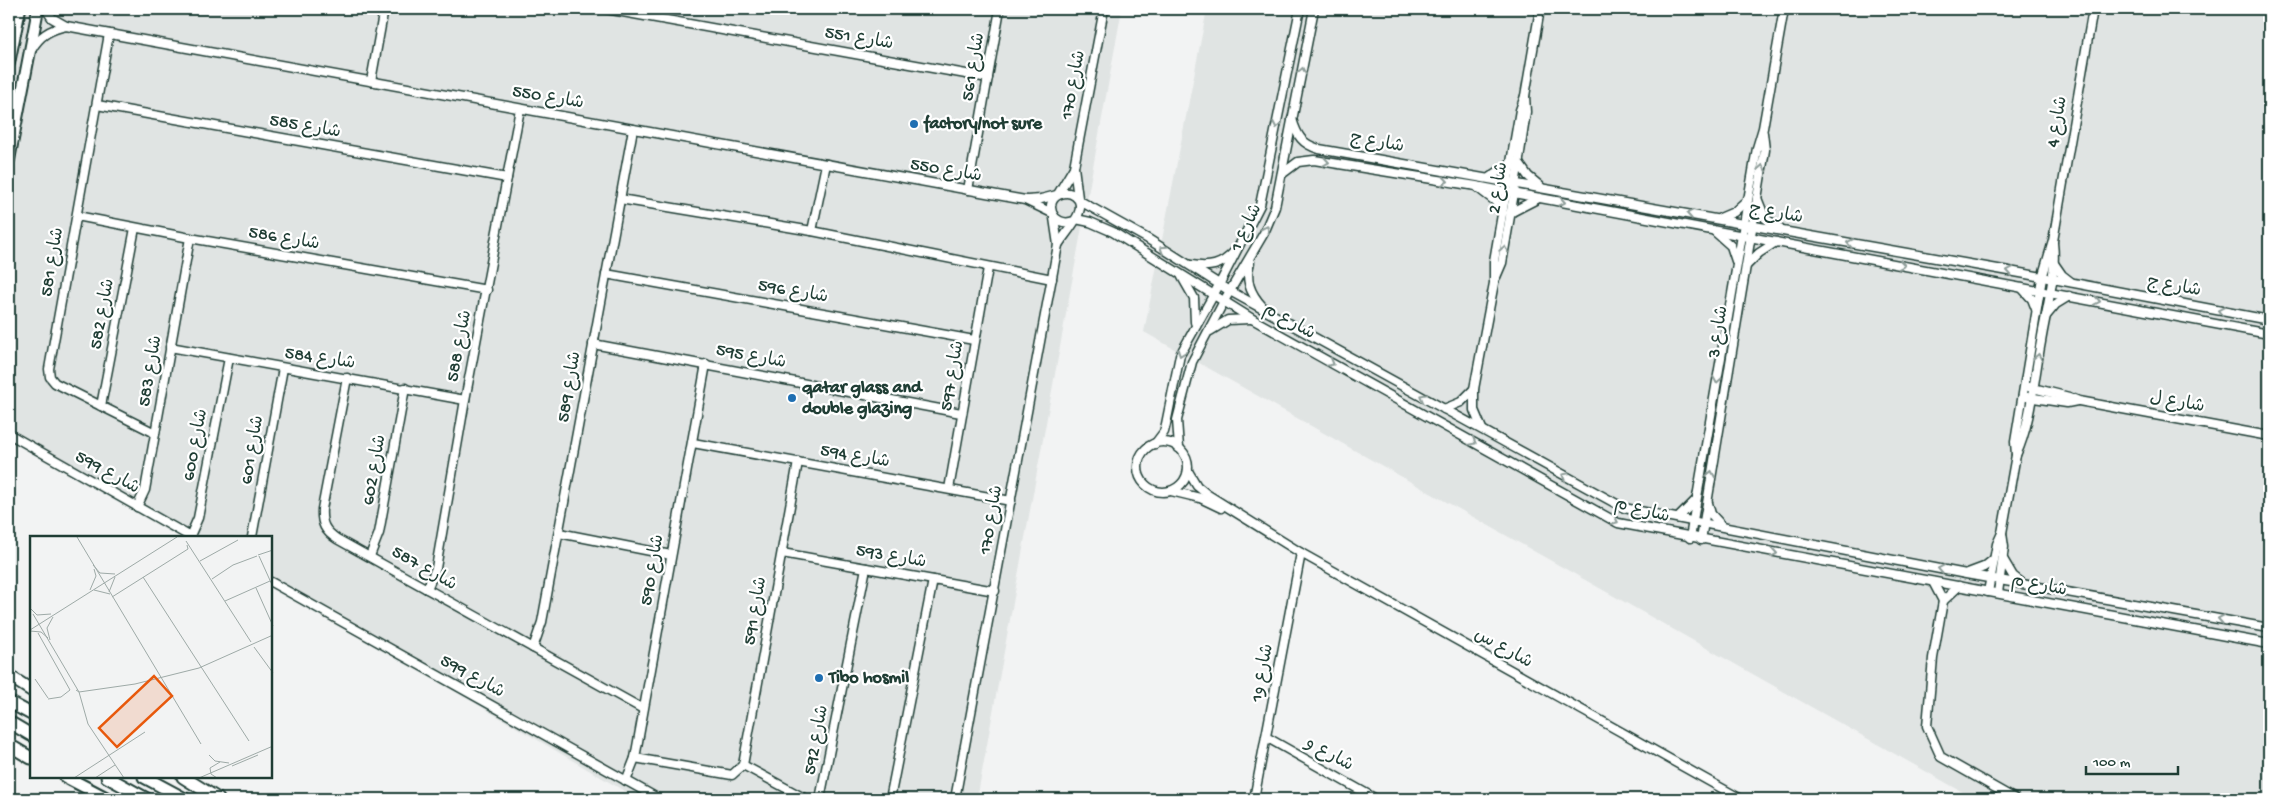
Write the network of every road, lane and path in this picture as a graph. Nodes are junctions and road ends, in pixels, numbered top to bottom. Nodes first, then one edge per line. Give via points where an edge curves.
1 (20, 9) edge
2 (38, 9) edge
3 (46, 9) edge
4 (384, 9) edge
5 (606, 9) edge
6 (1000, 9) edge
7 (1104, 9) edge
8 (1300, 9) edge
9 (1314, 9) edge
10 (1540, 9) edge
11 (1784, 9) edge
12 (2093, 9) edge
13 (66, 26) junction
14 (109, 34) junction
15 (30, 52) junction
16 (9, 63) edge
17 (988, 78) junction
18 (371, 81) junction
19 (97, 105) junction
20 (520, 108) junction
21 (1292, 119) junction
22 (633, 129) junction
23 (9, 160) edge
24 (1514, 162) junction
25 (826, 164) junction
26 (1074, 167) junction
27 (1282, 174) junction
28 (1489, 177) junction
29 (507, 178) junction
30 (1511, 181) junction
31 (1476, 186) junction
32 (1541, 187) junction
33 (968, 190) junction
34 (1510, 193) junction
35 (1058, 195) junction
36 (1539, 198) junction
37 (1752, 198) junction
38 (620, 199) junction
39 (1079, 199) junction
40 (1025, 200) junction
41 (1506, 213) junction
42 (1053, 215) junction
43 (76, 216) junction
44 (1717, 219) junction
45 (1075, 220) junction
46 (1748, 224) junction
47 (135, 228) junction
48 (1713, 230) junction
49 (1783, 230) junction
50 (812, 231) junction
51 (1747, 236) junction
52 (190, 238) junction
53 (1776, 242) junction
54 (1058, 245) junction
55 (1241, 245) junction
56 (1252, 256) junction
57 (2049, 262) junction
58 (1737, 263) junction
59 (1187, 264) junction
60 (988, 268) junction
61 (1745, 268) junction
62 (606, 274) junction
63 (1179, 274) junction
64 (2026, 274) junction
65 (2042, 278) junction
66 (1052, 279) junction
67 (2051, 280) junction
68 (1219, 285) junction
69 (2074, 285) junction
70 (2021, 286) junction
71 (486, 290) junction
72 (1230, 291) junction
73 (2040, 291) junction
74 (2049, 292) junction
75 (1213, 295) junction
76 (2070, 296) junction
77 (1224, 301) junction
78 (2198, 306) junction
79 (1269, 312) junction
80 (2037, 313) junction
81 (2045, 318) junction
82 (2196, 319) junction
83 (1254, 320) junction
84 (2269, 320) edge
85 (1195, 326) junction
86 (1206, 334) junction
87 (2269, 334) edge
88 (974, 340) junction
89 (593, 344) junction
90 (170, 347) junction
91 (229, 358) junction
92 (706, 364) junction
93 (283, 368) junction
94 (347, 378) junction
95 (2024, 386) junction
96 (405, 388) junction
97 (2033, 388) junction
98 (1474, 389) junction
99 (2027, 397) junction
100 (465, 400) junction
101 (2079, 401) junction
102 (101, 406) junction
103 (1444, 409) junction
104 (962, 413) junction
105 (1482, 429) junction
106 (155, 433) junction
107 (9, 434) edge
108 (2269, 436) edge
109 (693, 443) junction
110 (1155, 444) junction
111 (1507, 444) junction
112 (1179, 448) junction
113 (1500, 458) junction
114 (798, 462) junction
115 (1188, 471) junction
116 (949, 490) junction
117 (1172, 491) junction
118 (1707, 498) junction
119 (1696, 500) junction
120 (1011, 501) junction
121 (137, 507) junction
122 (1678, 518) junction
123 (1694, 521) junction
124 (1252, 523) junction
125 (1702, 523) junction
126 (1722, 526) junction
127 (559, 532) junction
128 (2002, 533) junction
129 (190, 536) edge
130 (252, 536) edge
131 (1690, 538) junction
132 (1701, 540) junction
133 (782, 553) junction
134 (1301, 553) junction
135 (671, 555) junction
136 (370, 556) junction
137 (2003, 558) junction
138 (1994, 559) junction
139 (866, 568) junction
140 (1966, 574) junction
141 (1991, 578) junction
142 (2000, 579) junction
143 (933, 580) junction
144 (1933, 582) junction
145 (272, 583) edge
146 (2024, 584) junction
147 (1959, 586) junction
148 (427, 589) junction
149 (995, 591) junction
150 (1988, 592) junction
151 (1998, 594) junction
152 (2086, 595) junction
153 (1943, 601) junction
154 (2085, 610) junction
155 (2241, 622) junction
156 (2269, 628) edge
157 (2239, 638) junction
158 (2269, 644) edge
159 (533, 648) junction
160 (9, 677) edge
161 (28, 688) edge
162 (9, 702) edge
163 (643, 709) junction
164 (30, 713) edge
165 (9, 722) edge
166 (30, 733) edge
167 (1266, 737) junction
168 (9, 746) edge
169 (30, 757) edge
170 (635, 758) junction
171 (743, 765) junction
172 (68, 778) edge
173 (109, 778) edge
174 (146, 778) edge
175 (185, 778) edge
176 (626, 781) junction
177 (108, 799) edge
178 (148, 799) edge
179 (185, 799) edge
180 (218, 799) edge
181 (659, 799) edge
182 (806, 799) edge
183 (820, 799) edge
184 (890, 799) edge
185 (955, 799) edge
186 (1254, 799) edge
187 (1376, 799) edge
188 (1741, 799) edge
189 (2015, 799) edge

1 - 16 main road
2 - 15 main road
3 - 13 street, شارع 550 via 52,18
4 - 18 street
5 - 17 street, شارع 551
6 - 17 street, شارع 561
7 - 26 street, شارع 170
8 -> 55 street, شارع 1 via 1260,205
21 -> 9 street, شارع 1
10 - 24 street, شارع 2 via 1525,96 1526,112
11 - 37 street, شارع 3 via 1757,148
12 - 57 street, شارع 4
13 - 14 street, شارع 550
13 - 15 street via 41,36
14 - 18 street, شارع 550
14 - 19 street, شارع 581
15 - 23 main road
17 - 33 street, شارع 561
18 - 20 street, شارع 550
19 - 29 street, شارع 585
19 - 43 street, شارع 581
20 - 22 street, شارع 550
20 - 29 street, شارع 588
21 - 27 street, شارع 1
21 - 28 street, شارع ج via 1298,138 1319,149
22 - 25 street, شارع 550
22 - 38 street, شارع 589
24 - 28 street
24 - 30 street, شارع 2
24 - 32 street
25 - 33 street, شارع 550
25 - 50 street
26 - 35 street, شارع 170
26 - 39 street, شارع 170
27 -> 31 street, شارع ج via 1298,162 1314,160
56 -> 27 street, شارع 1 via 1271,220
28 - 30 street, شارع ج
29 - 71 street, شارع 588
30 - 32 street, شارع ج
30 - 34 street, شارع 2
31 - 34 street, شارع ج
31 - 41 street
44 -> 32 street, شارع ج
33 - 40 street, شارع 550
34 - 36 street, شارع ج
34 - 41 street, شارع 2
35 - 39 street via 1069,193
35 - 40 street, شارع 550
35 - 42 street via 1051,203
36 - 41 street
36 -> 48 street, شارع ج
37 - 44 street via 1734,212
37 - 46 street, شارع 3
37 - 49 street via 1765,218
38 - 50 street
38 - 62 street, شارع 589
39 - 45 street via 1081,211
59 -> 39 street, شارع م
40 - 42 street, شارع 550
41 - 98 street, شارع 2 via 1502,263 1494,283
42 - 45 street via 1064,223
42 - 54 street, شارع 170
43 - 47 street, شارع 586
43 - 102 street, شارع 581 via 49,370 54,383
44 - 46 street, شارع ج
45 - 54 street, شارع 170
45 - 63 street, شارع م via 1090,222 1113,232
46 - 49 street, شارع ج
46 - 51 street, شارع 3
47 - 52 street, شارع 586
47 - 102 street, شارع 582
48 - 51 street, شارع ج
48 - 58 street via 1731,246
64 -> 49 street, شارع ج
50 - 60 street
51 - 53 street, شارع ج
51 - 58 street, شارع 3
51 - 61 street, شارع 3
52 - 71 street, شارع 586
52 - 90 street, شارع 583
53 - 61 street
53 -> 70 street, شارع ج
54 - 66 street, شارع 170
55 - 59 street via 1214,266
55 - 68 street, شارع 1
56 - 72 street, شارع 1
56 - 79 street via 1248,276 1250,289
57 - 64 street
57 - 65 street, شارع 4
57 - 67 street, شارع 4
57 - 69 street
58 -> 119 street, شارع 3
59 - 68 street, شارع م
60 - 66 street
60 - 88 street, شارع 597
118 -> 61 street, شارع 3
62 - 88 street, شارع 596
62 - 89 street, شارع 589
63 - 75 street, شارع م
63 - 85 street via 1194,298
64 - 65 street, شارع ج
65 - 67 street, شارع ج
65 - 73 street, شارع 4
66 - 120 street, شارع 170
67 - 69 street, شارع ج
67 - 74 street, شارع 4
68 - 72 street, شارع م
68 - 75 street, شارع 1
69 - 78 street, شارع ج
70 - 73 street, شارع ج
70 - 80 street via 2032,299
71 - 100 street, شارع 588
72 - 77 street, شارع 1
72 - 79 street, شارع م
73 - 74 street, شارع ج
73 - 80 street, شارع 4
74 - 76 street, شارع ج
74 - 81 street, شارع 4
75 - 77 street, شارع م
75 - 85 street, شارع 1
76 - 81 street via 2056,304
76 -> 82 street, شارع ج
77 - 83 street, شارع م
77 - 86 street, شارع 1
78 - 82 street
84 -> 78 street, شارع ج
103 -> 79 street, شارع م
80 - 95 street, شارع 4
97 -> 81 street, شارع 4
82 - 87 street, شارع ج
83 - 86 street via 1228,320
83 -> 113 street, شارع م
85 -> 110 street, شارع 1 via 1180,354 1164,432
86 - 112 street, شارع 1 via 1186,381 1177,420
88 - 104 street, شارع 597
89 - 92 street, شارع 595
89 - 127 street, شارع 589
90 - 91 street, شارع 584
90 - 106 street, شارع 583
91 - 93 street, شارع 584
91 - 129 street, شارع 600 via 198,518
92 - 104 street, شارع 595
92 - 109 street, شارع 590
93 - 94 street, شارع 584
93 - 130 street, شارع 601
94 - 96 street, شارع 584
94 - 136 street, شارع 587 via 321,520 330,534
95 - 97 street, شارع ل
95 - 99 street, شارع 4
96 - 100 street, شارع 584
96 - 136 street, شارع 602 via 379,533
97 - 99 street, شارع 4
97 - 101 street, شارع ل
98 - 103 street via 1461,402
98 - 105 street, شارع 2 via 1474,410
99 - 101 street, شارع ل via 2067,403
99 - 128 street, شارع 4 via 2015,442 2016,455
100 - 148 street, شارع 588 via 436,568
101 - 108 street, شارع ل
102 - 106 street, شارع 581
103 - 105 street, شارع م
104 - 116 street, شارع 597
105 - 111 street, شارع م
106 - 121 street, شارع 583 via 145,490
107 - 121 street, شارع 599
109 - 114 street, شارع 594
109 - 135 street, شارع 590
110 - 112 street via 1168,443
110 - 117 street via 1141,456 1140,475 1152,490
111 - 113 street
122 -> 111 street, شارع م via 1624,508
112 - 115 street via 1187,458
113 -> 131 street, شارع م via 1618,523
114 - 116 street, شارع 594
114 - 133 street, شارع 591
115 - 117 street via 1181,485
115 - 124 street, شارع س via 1202,490
116 - 120 street, شارع 594
117 - 124 street, شارع س via 1200,498
118 - 125 street, شارع 3
118 - 126 street via 1711,514
119 - 122 street
119 - 123 street, شارع 3
120 - 149 street, شارع 170
121 - 129 street, شارع 599
122 - 123 street, شارع م
123 - 125 street, شارع م
123 - 131 street, شارع 3
124 - 134 street, شارع س
125 - 126 street, شارع م
125 - 132 street, شارع 3
140 -> 126 street, شارع م
127 - 135 street
127 - 159 street, شارع 589 via 542,622
128 - 137 street, شارع 4
128 - 138 street, شارع 4
131 - 132 street, شارع م
132 -> 144 street, شارع م
133 - 139 street, شارع 593
133 - 171 street, شارع 591
134 - 167 street, شارع و1
134 - 188 street, شارع س
135 - 163 street, شارع 590
136 - 148 street, شارع 587
137 - 142 street, شارع 4
137 - 146 street via 2013,576
138 - 140 street
138 - 141 street, شارع 4
139 - 143 street, شارع 593
139 - 183 street, شارع 592
140 - 141 street, شارع م
141 - 142 street, شارع م
141 - 150 street, شارع 4
142 - 146 street, شارع م
142 - 151 street, شارع 4
143 - 149 street, شارع 593
143 - 184 street
144 - 147 street, شارع م
144 - 153 street
145 - 176 street, شارع 599
146 - 152 street, شارع م
147 - 150 street, شارع م
147 - 153 street
148 - 159 street, شارع 587
149 - 185 street, شارع 170
150 - 151 street, شارع م
151 - 154 street, شارع م
152 - 154 street
155 -> 152 street, شارع م
153 - 189 street via 1933,658 1927,726 1941,757
154 - 157 street, شارع م
155 - 156 street, شارع م
155 - 157 street
157 - 158 street, شارع م
159 - 163 street, شارع 587
160 - 161 highway
162 - 164 highway
163 - 170 street, شارع 590
165 - 166 highway
167 - 186 street, شارع و1
167 - 187 street, شارع و
168 - 169 highway
170 - 171 street via 732,775
170 - 176 street, شارع 590
171 - 182 street
172 - 177 highway
173 - 178 highway
174 - 179 highway
175 - 180 highway
176 - 181 street, شارع 599

